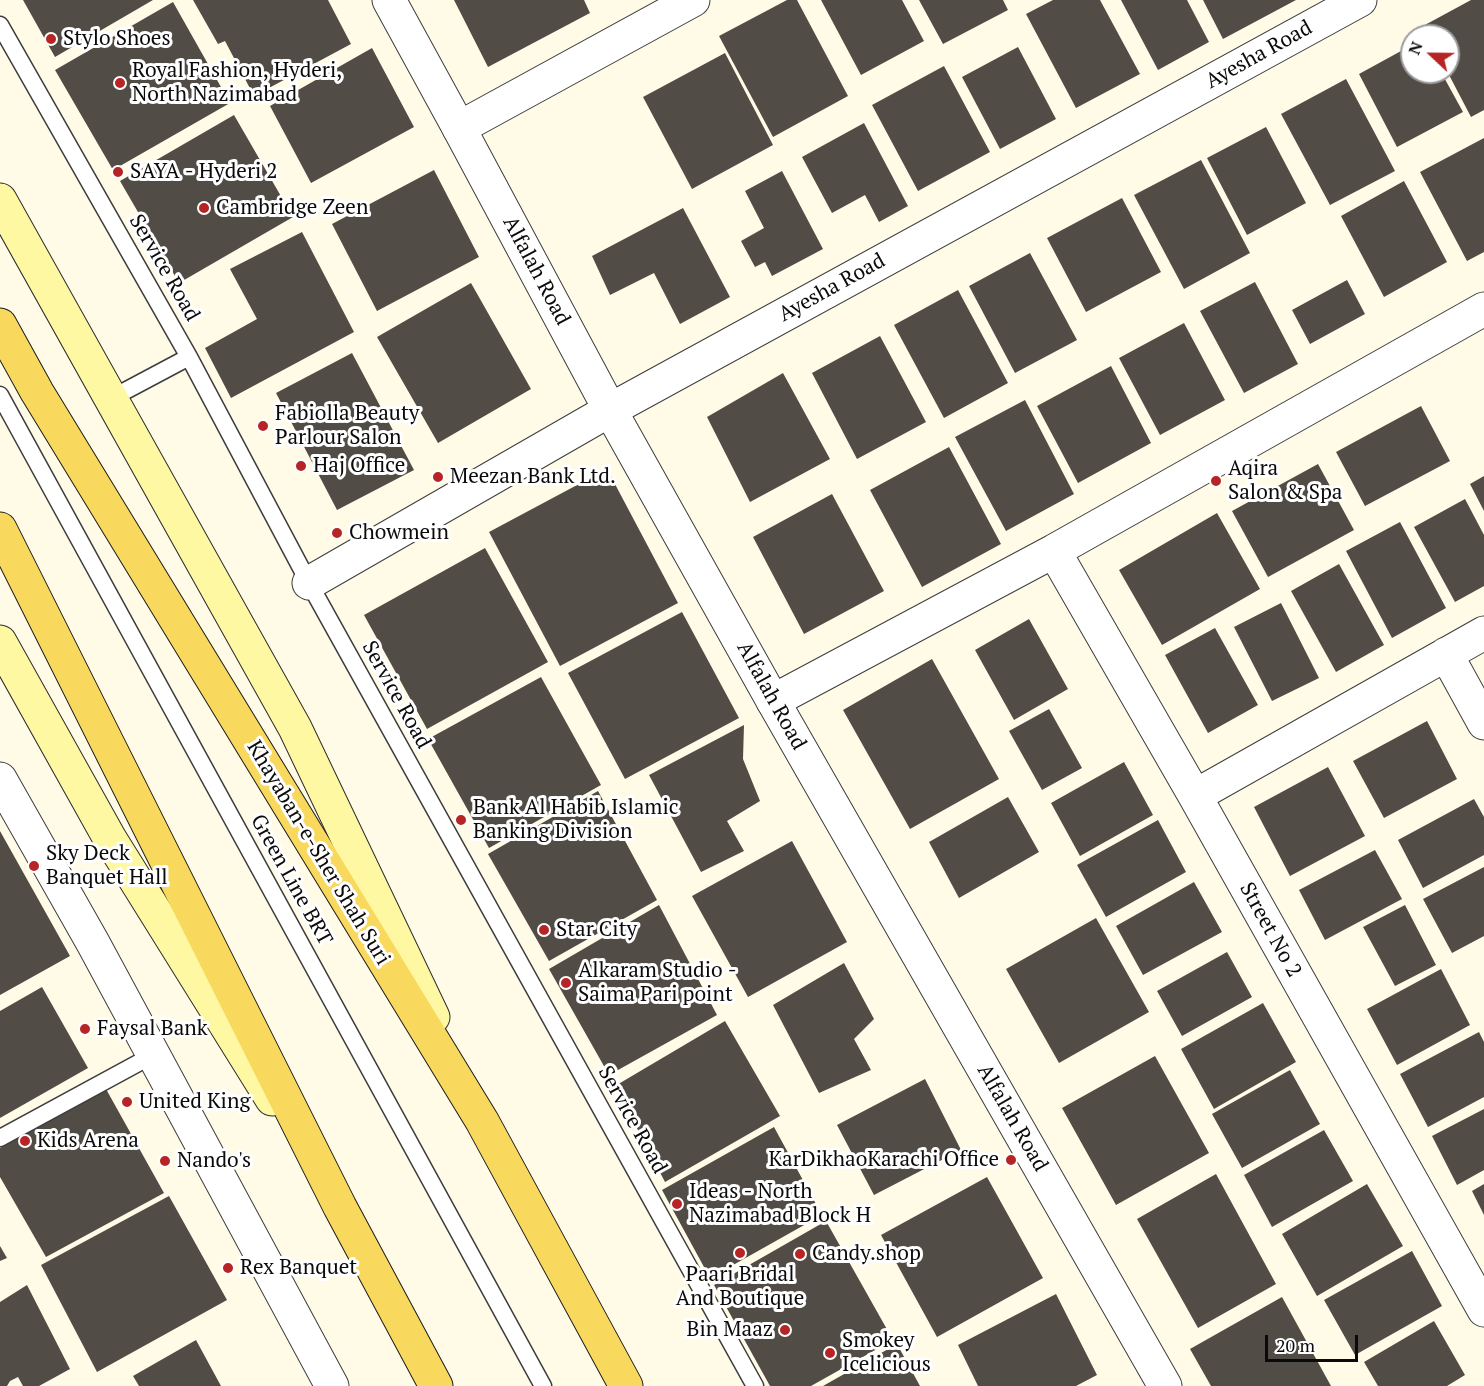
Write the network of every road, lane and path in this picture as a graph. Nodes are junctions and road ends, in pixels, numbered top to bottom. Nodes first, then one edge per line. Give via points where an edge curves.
1 (389, 0) edge
2 (693, 0) edge
3 (1360, 0) edge
4 (0, 24) edge
5 (459, 128) junction
6 (0, 200) edge
7 (1484, 309) edge
8 (0, 325) edge
9 (189, 357) junction
10 (2, 398) edge
11 (110, 399) junction
12 (610, 410) junction
13 (0, 529) edge
14 (1054, 551) junction
15 (309, 583) junction
16 (1484, 633) edge
17 (0, 642) edge
18 (1446, 654) junction
19 (774, 701) junction
20 (1484, 723) edge
21 (0, 779) edge
22 (1195, 796) junction
23 (153, 1055) junction
24 (482, 1121) junction
25 (0, 1138) edge
26 (340, 1207) junction
27 (1484, 1310) edge
28 (332, 1386) edge
29 (436, 1386) edge
30 (543, 1386) edge
31 (626, 1386) edge
32 (755, 1386) edge
33 (1165, 1386) edge

1 - 5 street, Alfalah Road
2 - 5 street
3 - 12 street, Ayesha Road
4 - 9 lane, Service Road
5 - 12 street, Alfalah Road
6 - 11 main road
7 - 14 street
8 - 24 main road, Khayaban-e-Sher Shah Suri via 37,392
9 - 11 lane
9 - 15 lane, Service Road
10 - 30 lane, Green Line BRT
11 - 24 main road via 295,728
12 - 15 street, Ayesha Road
12 - 19 street, Alfalah Road
13 - 26 main road
14 - 19 street
14 - 22 street, Street No 2
15 - 32 lane, Service Road
16 - 18 street
17 - 26 main road via 110,840
18 - 20 street
18 - 22 street
19 - 33 street, Alfalah Road
21 - 23 street
22 - 27 street, Street No 2
23 - 25 lane
23 - 28 street
24 - 31 main road, Khayaban-e-Sher Shah Suri
26 - 29 main road

